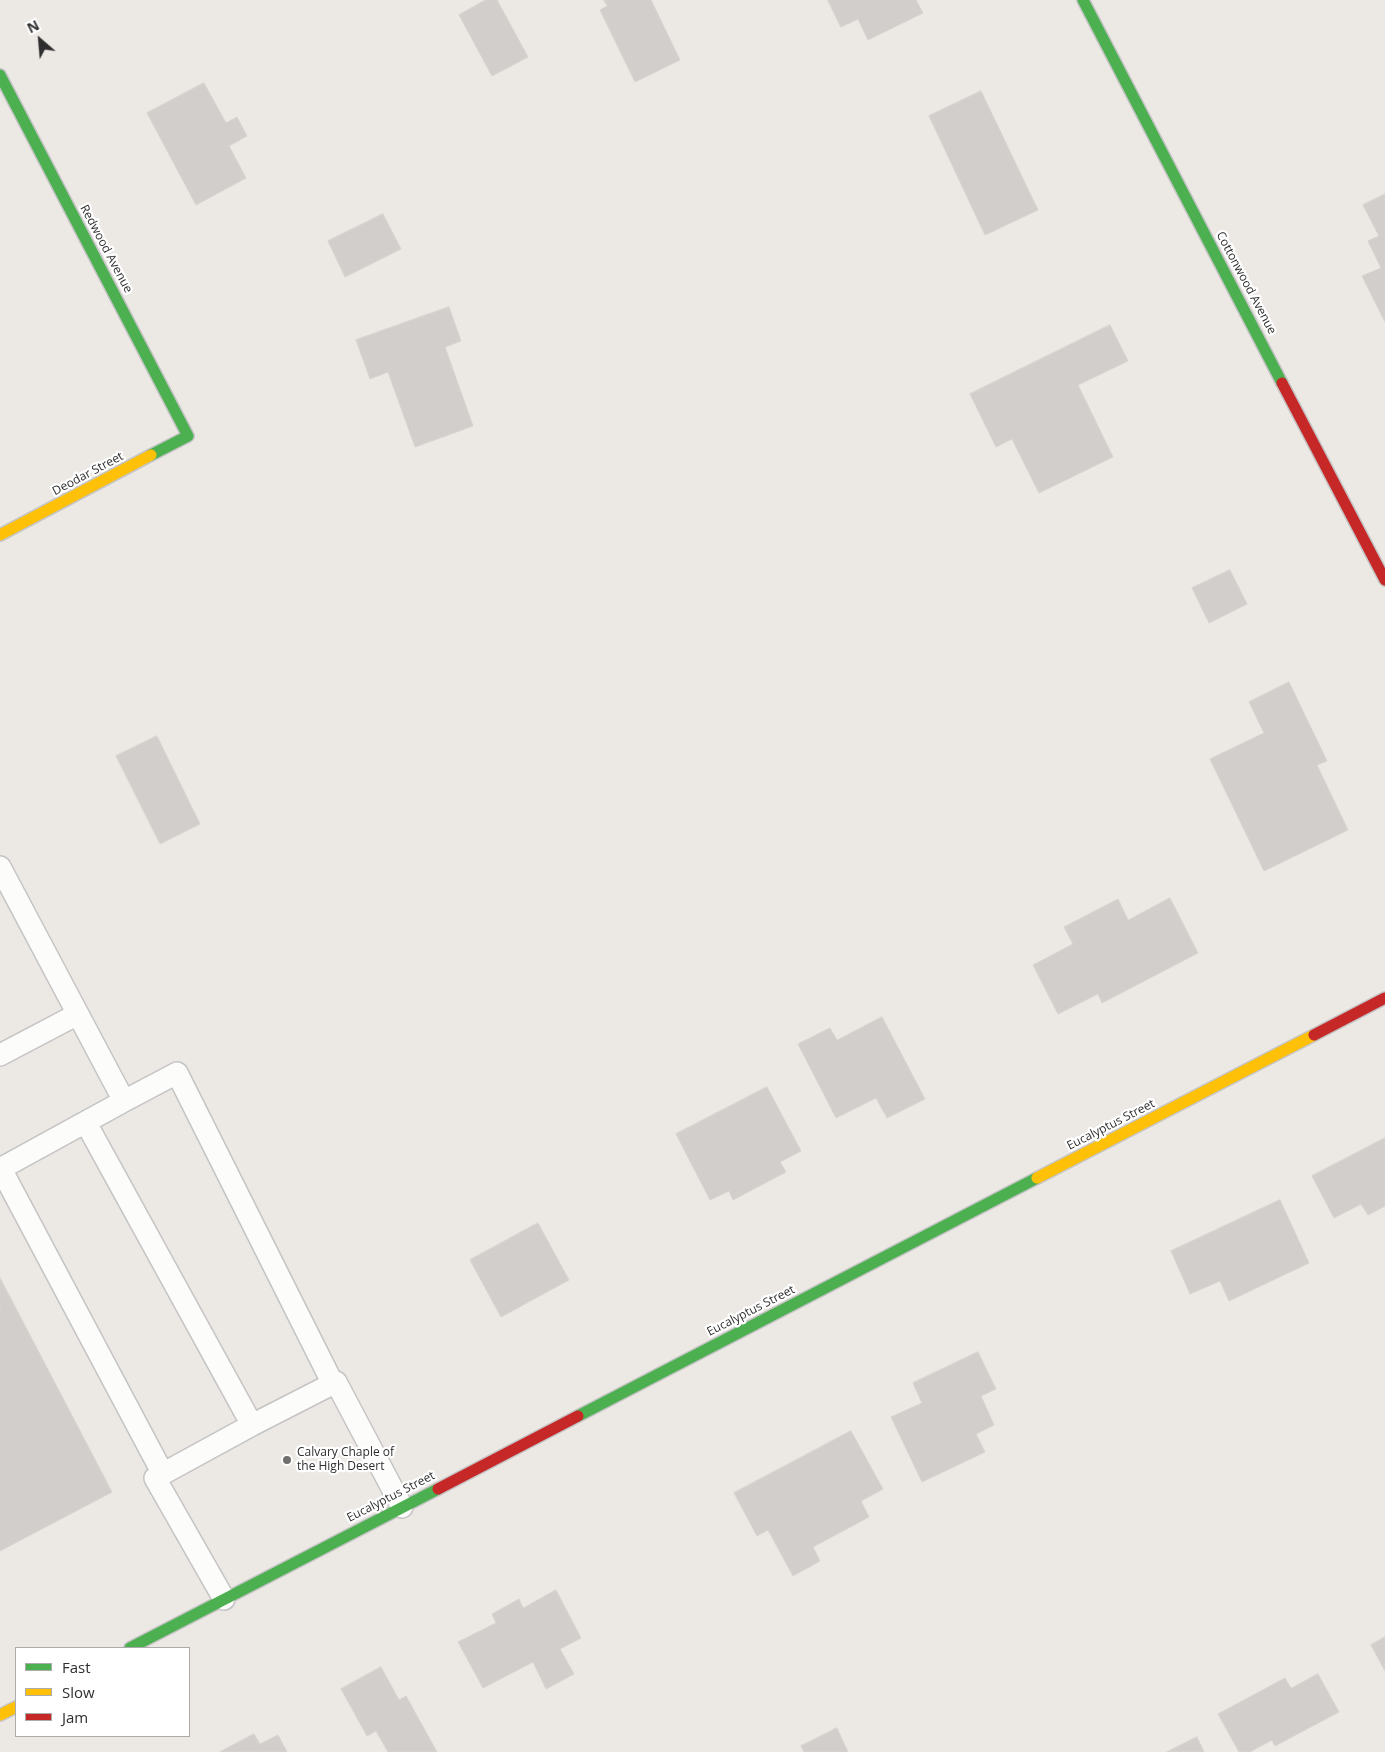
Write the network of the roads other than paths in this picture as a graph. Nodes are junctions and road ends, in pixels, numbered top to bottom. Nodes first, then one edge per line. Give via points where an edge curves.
1 (1083, 0) edge
2 (0, 75) edge
3 (188, 436) joint
4 (0, 535) edge
5 (1385, 580) edge
6 (0, 867) edge
7 (1385, 998) edge
8 (78, 1014) junction
9 (0, 1055) edge
10 (124, 1101) junction
11 (86, 1123) junction
12 (0, 1169) edge
13 (332, 1384) junction
14 (252, 1425) junction
15 (163, 1474) junction
16 (402, 1507) junction
17 (224, 1599) junction
18 (132, 1647) edge
19 (15, 1708) edge
20 (0, 1715) edge

1 - 5 main road, Cottonwood Avenue
2 - 3 main road, Redwood Avenue
3 - 4 main road, Deodar Street
6 - 8 lane
7 - 16 main road, Eucalyptus Street
8 - 9 lane
8 - 10 lane
10 - 11 lane
10 - 13 lane via 178,1073
11 - 12 lane
11 - 14 lane
12 - 15 lane
13 - 14 lane
13 - 16 lane via 336,1382
14 - 15 lane
15 - 17 lane via 155,1478
16 - 17 main road, Eucalyptus Street
17 - 18 main road, Eucalyptus Street
19 - 20 main road

